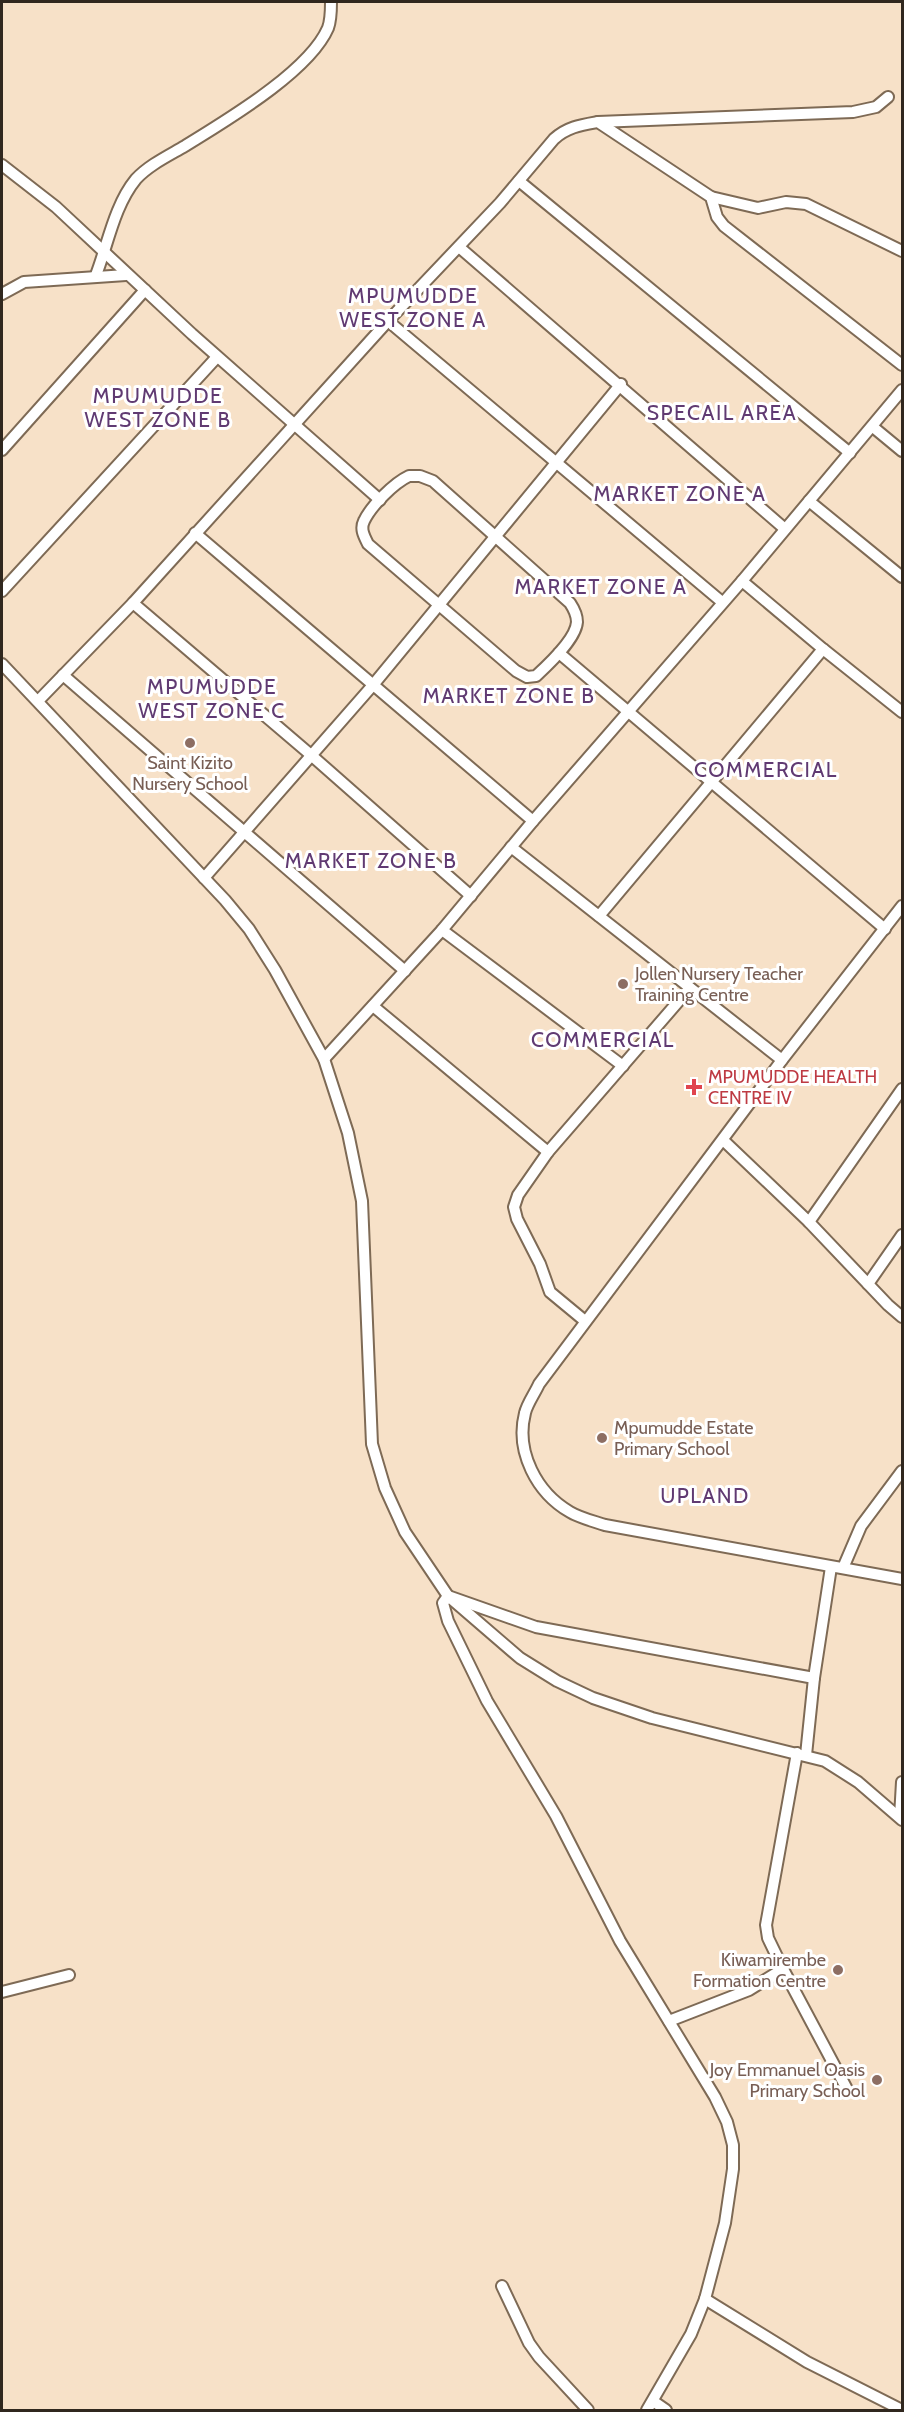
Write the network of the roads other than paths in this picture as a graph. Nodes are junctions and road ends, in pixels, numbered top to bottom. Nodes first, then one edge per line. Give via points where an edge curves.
1 (331, 2) edge
2 (888, 97) dead end
3 (598, 122) junction
4 (2, 165) edge
5 (519, 181) junction
6 (711, 197) junction
7 (459, 247) junction
8 (903, 251) edge
9 (105, 252) junction
10 (96, 275) junction
11 (126, 275) junction
12 (145, 291) junction
13 (2, 294) edge
14 (388, 321) junction
15 (217, 357) junction
16 (903, 365) edge
17 (621, 384) junction
18 (903, 390) edge
19 (296, 424) junction
20 (873, 427) junction
21 (2, 450) edge
22 (903, 451) edge
23 (850, 453) junction
24 (558, 463) junction
25 (380, 500) junction
26 (809, 501) junction
27 (785, 529) junction
28 (195, 533) junction
29 (497, 536) junction
30 (903, 577) edge
31 (742, 581) junction
32 (2, 591) edge
33 (722, 602) junction
34 (133, 603) junction
35 (440, 606) junction
36 (823, 649) junction
37 (559, 653) junction
38 (2, 664) edge
39 (63, 675) junction
40 (373, 685) junction
41 (38, 701) junction
42 (626, 712) junction
43 (903, 712) edge
44 (311, 755) junction
45 (711, 782) junction
46 (533, 821) junction
47 (244, 831) junction
48 (511, 847) junction
49 (204, 878) junction
50 (471, 896) junction
51 (903, 906) edge
52 (599, 916) junction
53 (885, 929) junction
54 (442, 930) junction
55 (405, 971) junction
56 (690, 988) junction
57 (373, 1006) junction
58 (324, 1059) junction
59 (782, 1060) junction
60 (623, 1066) junction
61 (903, 1089) edge
62 (723, 1140) junction
63 (548, 1152) junction
64 (809, 1222) junction
65 (903, 1235) edge
66 (868, 1284) junction
67 (903, 1317) edge
68 (585, 1321) junction
69 (903, 1471) edge
70 (831, 1566) junction
71 (843, 1568) junction
72 (903, 1579) edge
73 (448, 1596) junction
74 (814, 1678) junction
75 (802, 1754) junction
76 (903, 1782) edge
77 (901, 1818) edge
78 (783, 1970) junction
79 (69, 1975) dead end
80 (2, 1992) edge
81 (669, 2021) junction
82 (848, 2091) dead end
83 (502, 2286) dead end
84 (705, 2300) junction
85 (650, 2406) edge
86 (588, 2410) edge
87 (666, 2410) edge
88 (903, 2410) edge

1 - 9 street via 328,28 299,64 243,110 150,167 136,180 118,210
2 - 3 street via 876,107 853,112
3 - 5 street via 562,132
3 - 6 street
4 - 9 street
5 - 7 street
5 - 23 street
6 - 8 street via 758,208 786,202 806,204
6 - 16 street via 717,217 729,231
7 - 14 street
7 - 17 street
9 - 10 street
9 - 11 street
10 - 11 street
10 - 13 street via 24,282
11 - 12 street
12 - 15 street
12 - 21 street
14 - 19 street
14 - 24 street
15 - 19 street
15 - 32 street
17 - 24 street
17 - 27 street
18 - 20 street
19 - 25 street
19 - 28 street
20 - 22 street
20 - 23 street
23 - 26 street
24 - 29 street
24 - 33 street
25 - 29 street via 398,481 420,476 433,482
25 - 35 street via 364,521 362,533 368,544
26 - 27 street
26 - 30 street
27 - 31 street
28 - 34 street
28 - 40 street
29 - 35 street
29 - 37 street via 575,611 575,630
31 - 33 street
31 - 36 street
33 - 42 street
34 - 39 street
34 - 44 street
35 - 37 street via 526,677 536,676
35 - 40 street
36 - 43 street
36 - 45 street
37 - 42 street
38 - 41 street
39 - 41 street
39 - 47 street
40 - 44 street
40 - 46 street
41 - 49 street
42 - 45 street
42 - 46 street
44 - 47 street
44 - 50 street
45 - 52 street
45 - 53 street
46 - 48 street
47 - 49 street
47 - 55 street
48 - 50 street
48 - 52 street
49 - 58 street via 249,929
50 - 54 street
51 - 53 street
52 - 56 street
53 - 59 street
54 - 55 street
54 - 60 street
55 - 57 street
56 - 59 street
56 - 60 street
57 - 58 street
57 - 63 street
58 - 73 street via 348,1133 362,1201 372,1444 385,1488 405,1532
59 - 62 street
60 - 63 street
61 - 64 street
62 - 64 street
62 - 68 street
63 - 68 street via 514,1207 550,1292
64 - 66 street
65 - 66 street
66 - 67 street
68 - 70 street via 539,1384 525,1413 522,1442 530,1469 546,1495 571,1513 604,1525
69 - 71 street via 861,1526
70 - 71 street
70 - 74 street
71 - 72 street
73 - 74 street via 536,1628
73 - 75 street via 520,1658 593,1698 680,1726
73 - 81 street via 443,1603 444,1612 487,1701 556,1816 620,1941
74 - 75 street
75 - 77 street via 840,1769
75 - 78 street via 766,1925
76 - 77 street
78 - 81 street via 749,1990
78 - 82 street
79 - 80 street
81 - 84 street via 715,2097 733,2145 725,2223
83 - 86 street via 529,2343
84 - 85 street via 691,2334
84 - 88 street via 807,2362
85 - 87 street

